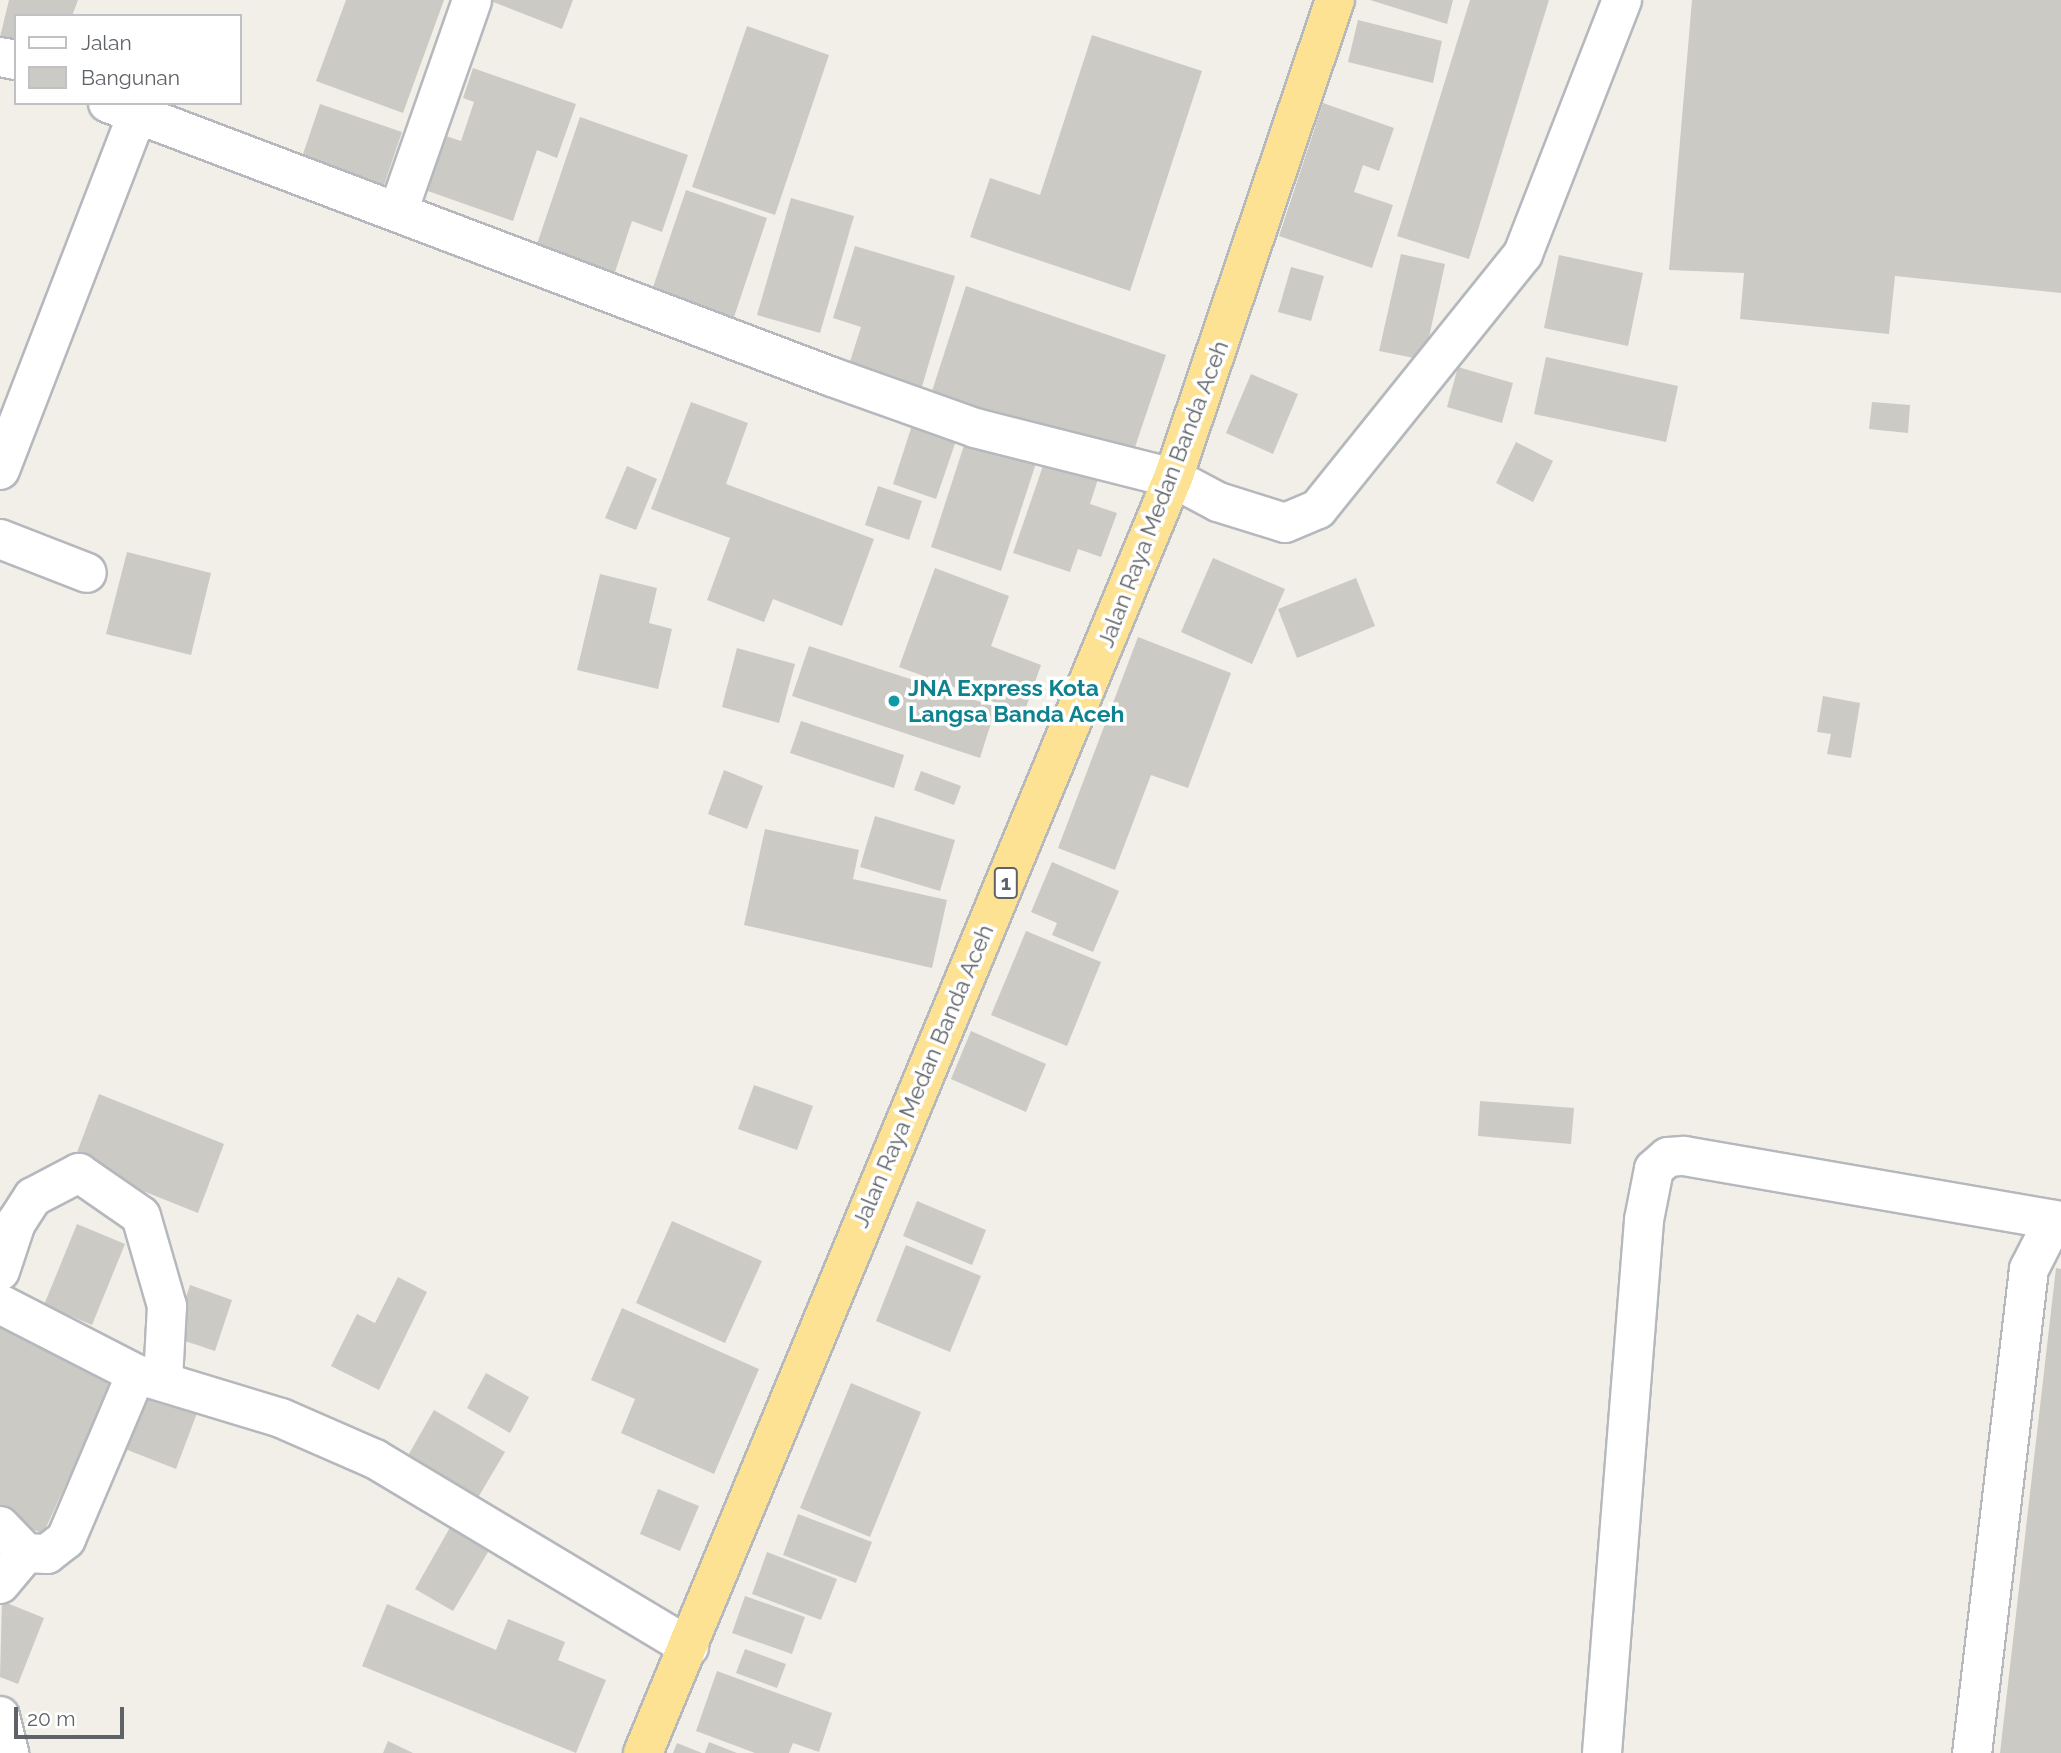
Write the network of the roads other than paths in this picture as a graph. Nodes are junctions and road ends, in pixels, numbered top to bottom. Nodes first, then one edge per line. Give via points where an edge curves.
1 (472, 0) edge
2 (1335, 0) edge
3 (1622, 0) edge
4 (122, 110) edge
5 (399, 209) junction
6 (0, 470) edge
7 (1174, 478) junction
8 (0, 539) edge
9 (87, 573) dead end
10 (2058, 1221) edge
11 (0, 1270) edge
12 (0, 1304) edge
13 (149, 1377) junction
14 (0, 1526) edge
15 (26, 1553) junction
16 (0, 1584) edge
17 (689, 1647) junction
18 (0, 1716) edge
19 (9, 1753) edge
20 (643, 1753) edge
21 (1602, 1753) edge
22 (1972, 1753) edge

1 - 5 street
2 - 7 highway, Jalan Raya Medan Banda Aceh / 1
3 - 7 street via 1523,254 1318,509 1285,523 1218,502
4 - 5 street
4 - 6 street
5 - 7 street via 975,428
7 - 17 highway, Jalan Raya Medan Banda Aceh / 1
8 - 9 street
10 - 21 street via 1721,1161 1684,1156 1659,1161 1649,1192 1639,1276
10 - 22 street via 2029,1269
11 - 13 street via 16,1223 33,1196 79,1173 141,1216 167,1306
12 - 13 street
13 - 15 street via 66,1539 47,1554
13 - 17 street via 281,1418 375,1459
14 - 15 street
15 - 16 street
17 - 20 highway, Jalan Raya Medan Banda Aceh / 1
18 - 19 street

